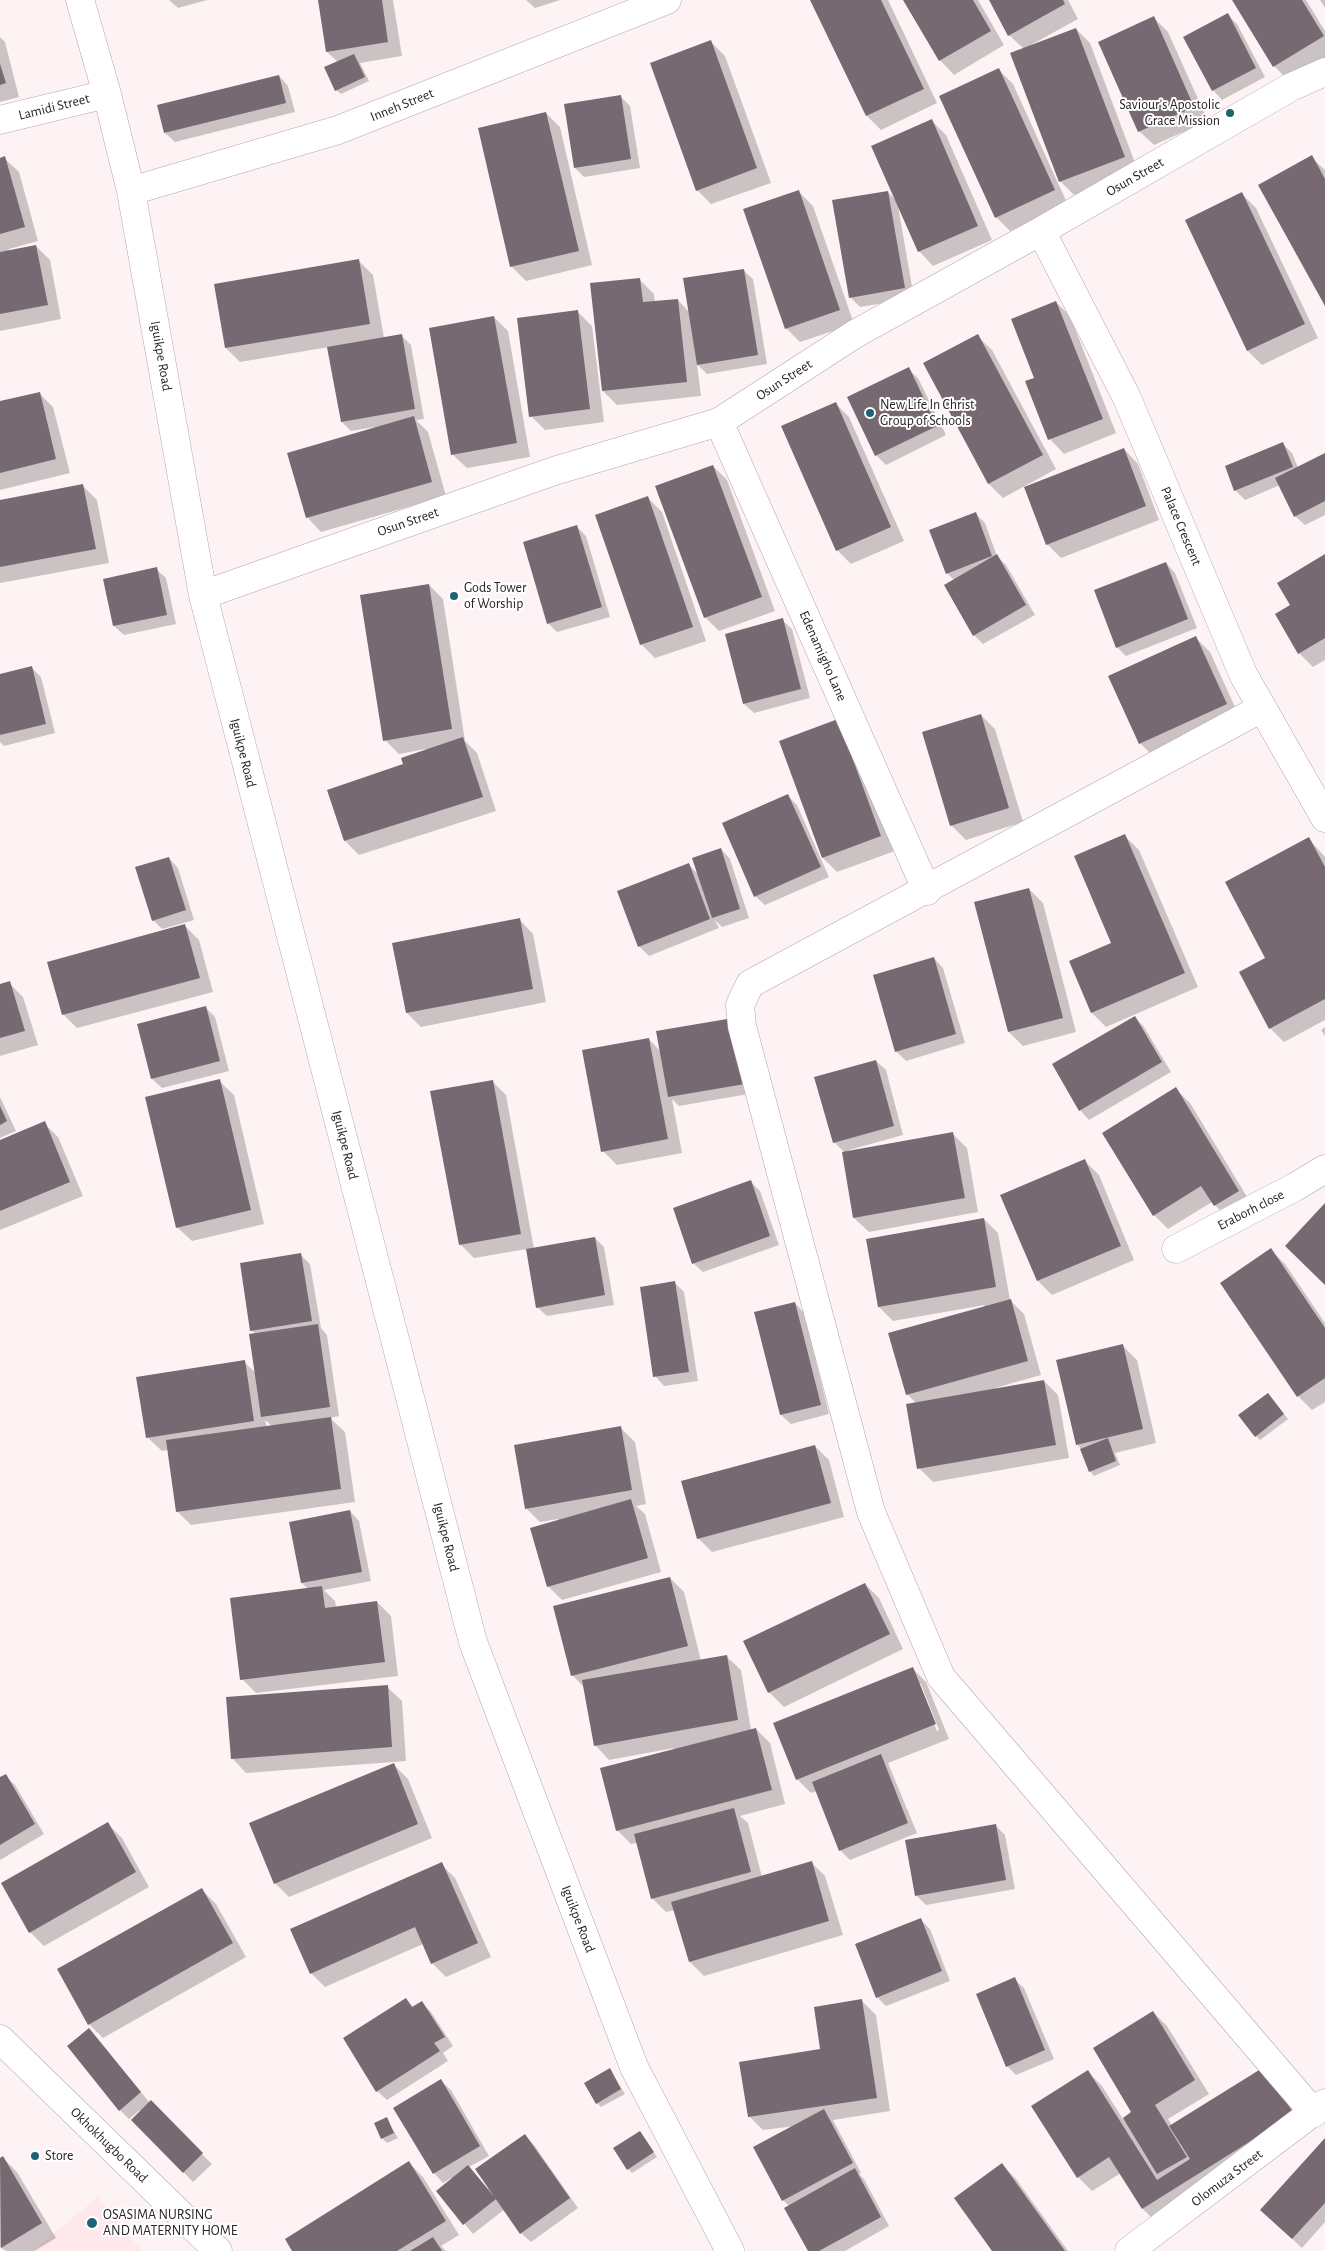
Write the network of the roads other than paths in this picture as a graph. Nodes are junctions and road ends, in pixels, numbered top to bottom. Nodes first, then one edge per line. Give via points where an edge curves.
1 (80, 0) edge
2 (667, 0) edge
3 (1325, 72) edge
4 (107, 94) junction
5 (0, 120) edge
6 (131, 191) junction
7 (1041, 231) junction
8 (719, 422) junction
9 (203, 595) junction
10 (1262, 708) junction
11 (1325, 818) edge
12 (927, 891) junction
13 (1325, 1169) edge
14 (1176, 1249) dead end
15 (0, 2039) edge
16 (1319, 2108) edge
17 (218, 2251) edge
18 (730, 2251) edge
19 (1128, 2251) edge

1 - 4 street, Iguikpe Road
2 - 6 street, Inneh Street via 338,130
3 - 7 street, Osun Street via 1291,87
4 - 5 street, Lamidi Street
4 - 6 street, Iguikpe Road
6 - 9 street, Iguikpe Road
7 - 8 street, Osun Street via 855,334
7 - 10 street, Palace Crescent via 1127,398 1243,674
8 - 9 street, Osun Street via 554,471
8 - 12 street, Edenamigho Lane
9 - 18 street, Iguikpe Road via 473,1642 634,2067
10 - 11 street, Palace Crescent
10 - 12 street
12 - 16 street via 750,984 740,1005 742,1026 871,1512 940,1677
13 - 14 street, Eraborh close
15 - 17 street, Okhokhugbo Road
16 - 19 street, Olomuza Street

